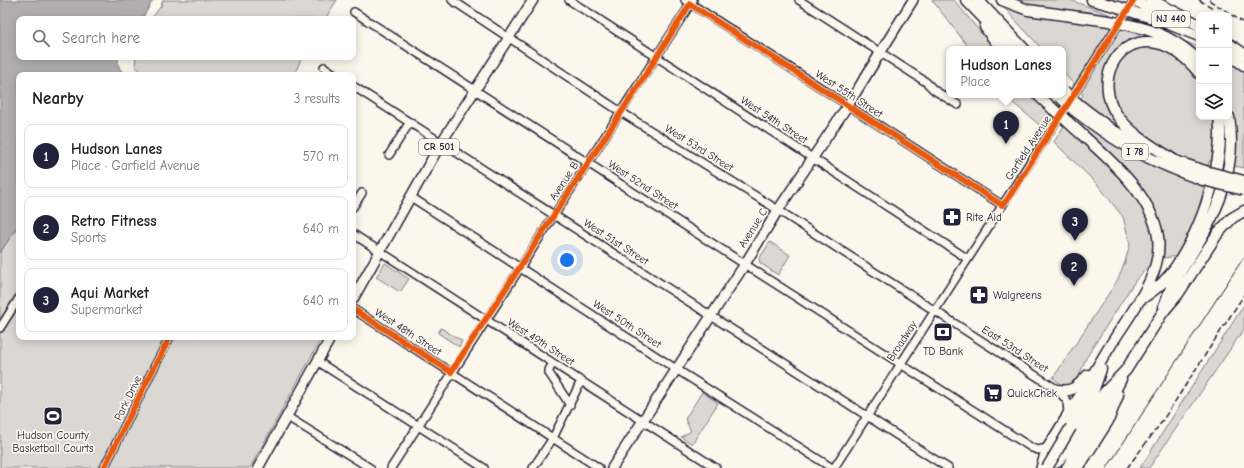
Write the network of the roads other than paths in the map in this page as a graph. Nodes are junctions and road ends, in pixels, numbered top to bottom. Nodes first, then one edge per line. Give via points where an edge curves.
1 (452, 0) edge
2 (533, 0) edge
3 (569, 0) edge
4 (800, 0) edge
5 (913, 0) edge
6 (965, 0) edge
7 (978, 0) edge
8 (1002, 0) edge
9 (1092, 0) edge
10 (1166, 0) edge
11 (689, 1) edge
12 (1139, 3) edge
13 (354, 12) dead end
14 (1196, 23) edge
15 (1196, 23) edge
16 (1196, 35) edge
17 (509, 37) junction
18 (999, 46) edge
19 (1010, 46) edge
20 (1021, 46) edge
21 (1232, 46) edge
22 (881, 53) junction
23 (1244, 54) edge
24 (656, 57) junction
25 (1232, 57) edge
26 (1196, 58) edge
27 (1244, 64) edge
28 (324, 67) dead end
29 (1196, 70) edge
30 (332, 72) edge
31 (356, 90) edge
32 (475, 90) junction
33 (946, 98) edge
34 (947, 98) edge
35 (1041, 98) edge
36 (1066, 98) edge
37 (848, 105) junction
38 (958, 105) dead end
39 (1076, 107) junction
40 (622, 112) junction
41 (1219, 120) edge
42 (1229, 120) edge
43 (410, 122) junction
44 (442, 143) junction
45 (389, 155) dead end
46 (812, 158) junction
47 (1177, 162) junction
48 (588, 163) junction
49 (1204, 176) junction
50 (1244, 181) edge
51 (1244, 190) edge
52 (362, 193) dead end
53 (411, 197) junction
54 (356, 202) edge
55 (1002, 205) junction
56 (778, 210) junction
57 (1244, 211) edge
58 (554, 215) junction
59 (988, 226) joint
60 (356, 236) edge
61 (380, 252) junction
62 (968, 259) junction
63 (745, 264) junction
64 (519, 268) junction
65 (356, 294) edge
66 (1140, 300) junction
67 (16, 303) edge
68 (356, 311) edge
69 (935, 311) junction
70 (1163, 312) junction
71 (711, 316) junction
72 (486, 320) junction
73 (0, 328) edge
74 (168, 340) edge
75 (329, 340) edge
76 (1104, 358) junction
77 (317, 361) junction
78 (553, 363) junction
79 (901, 363) junction
80 (676, 369) junction
81 (1126, 370) junction
82 (451, 372) junction
83 (581, 381) junction
84 (1058, 390) junction
85 (1104, 393) junction
86 (570, 405) junction
87 (286, 416) junction
88 (867, 416) junction
89 (1067, 416) junction
90 (643, 421) junction
91 (417, 426) junction
92 (553, 438) junction
93 (1070, 446) junction
94 (1047, 448) junction
95 (104, 468) edge
96 (258, 468) edge
97 (370, 468) edge
98 (391, 468) edge
99 (484, 468) edge
100 (533, 468) edge
101 (599, 468) edge
102 (612, 468) edge
103 (716, 468) edge
104 (833, 468) edge
105 (948, 468) edge
106 (1047, 468) edge
107 (1063, 468) edge
108 (1067, 468) edge
109 (1078, 468) edge

1 - 17 street, West 53rd Street
2 - 17 main road, CR 501
3 - 24 street, West 54th Street
4 - 22 street
5 - 22 main road, Avenue C
6 - 18 highway
6 - 19 highway
7 - 20 highway
8 - 26 highway, bridge via 1028,10 1148,29 1168,37
9 - 12 highway, bridge via 1118,7
10 - 14 highway
11 - 24 street, Avenue B
11 - 37 street, West 55th Street
12 - 15 highway, NJ 440 via 1175,12
12 - 16 highway via 1159,20
12 - 55 street, Garfield Avenue
13 - 32 street, West 52nd Street
17 - 32 main road, CR 501
17 - 40 street, West 53rd Street
21 - 23 highway
22 - 33 street
22 - 37 main road, Avenue C
24 - 40 street, Avenue B
24 - 46 street, West 54th Street
25 - 27 highway
28 - 30 street
29 - 47 highway via 1174,50 1158,43 1147,42 1131,46 1120,53 1108,73 1108,96 1117,115 1141,138
31 - 43 street, West 51st Street
32 - 44 main road, CR 501
32 - 48 street, West 52nd Street
34 - 38 street
35 - 66 highway, bridge via 1125,175 1154,223 1158,239 1157,256 1153,273
36 - 39 highway, I 78, bridge
37 - 46 main road, Avenue C
37 - 55 street, West 55th Street
39 - 47 highway, I 78 via 1131,141
39 - 49 highway, I 78 via 1108,136 1134,151 1173,170
40 - 48 street, Avenue B
40 - 56 street, West 53rd Street
41 - 66 highway via 1220,142 1216,166 1198,224 1171,274
42 - 70 highway via 1230,156 1221,197 1196,247 1172,286
43 - 44 street, West 51st Street
43 - 45 street
44 - 53 main road, CR 501
44 - 58 street, West 51st Street
46 - 56 main road, Avenue C
46 - 62 street, West 54th Street
47 - 49 highway, I 78
48 - 58 street, Avenue B
48 - 63 street, West 52nd Street
49 - 50 highway, I 78, bridge
49 - 51 highway, I 78, bridge
52 - 54 street
53 - 61 main road, CR 501
53 - 64 street, West 50th Street
55 - 59 street, Garfield Avenue
56 - 63 main road, Avenue C
56 - 69 street, West 53rd Street
57 - 70 highway via 1226,222
58 - 64 street, Avenue B
58 - 71 street, West 51st Street
59 - 62 street, Broadway
60 - 61 street, West 49th Street
61 - 65 main road, CR 501
61 - 72 street, West 49th Street
62 - 69 street, Broadway
63 - 71 main road, Avenue C
63 - 79 street, West 52nd Street
64 - 72 street, Avenue B
64 - 80 street, West 50th Street
66 - 76 highway
67 - 73 street
68 - 82 street, West 48th Street
69 - 79 street, Broadway
69 - 84 street, East 53rd Street
70 - 81 highway
71 - 80 main road, Avenue C
71 - 88 street, West 51st Street
72 - 78 street, West 49th Street
72 - 82 street, Avenue B
74 - 95 street, Park Drive
75 - 77 main road
76 - 84 highway via 1076,387 1069,391
76 - 85 highway
76 - 89 highway
76 - 106 highway, bridge via 1093,392
77 - 87 main road
77 - 91 street
78 - 83 street, West 49th Street
78 - 86 street via 550,373
79 - 88 street, Broadway
79 - 94 street, West 52nd Street via 1032,448
80 - 90 main road, Avenue C
80 - 104 street, West 50th Street
81 - 85 highway
81 - 108 highway via 1111,399
81 - 109 highway via 1111,415
82 - 91 street, Avenue B
82 - 92 street, West 48th Street
83 - 86 street
83 - 90 street, West 49th Street
84 - 89 street, East 53rd Street via 1067,402
85 - 93 highway
86 - 92 street
87 - 96 main road
87 - 97 street
88 - 104 street, Broadway
88 - 105 street, West 51st Street
89 - 94 main road
90 - 102 main road, Avenue C
90 - 103 street, West 49th Street
91 - 98 street, Avenue B
91 - 99 street
92 - 100 street
92 - 101 street, West 48th Street
93 - 106 highway via 1057,462
93 - 107 highway
94 - 106 main road

